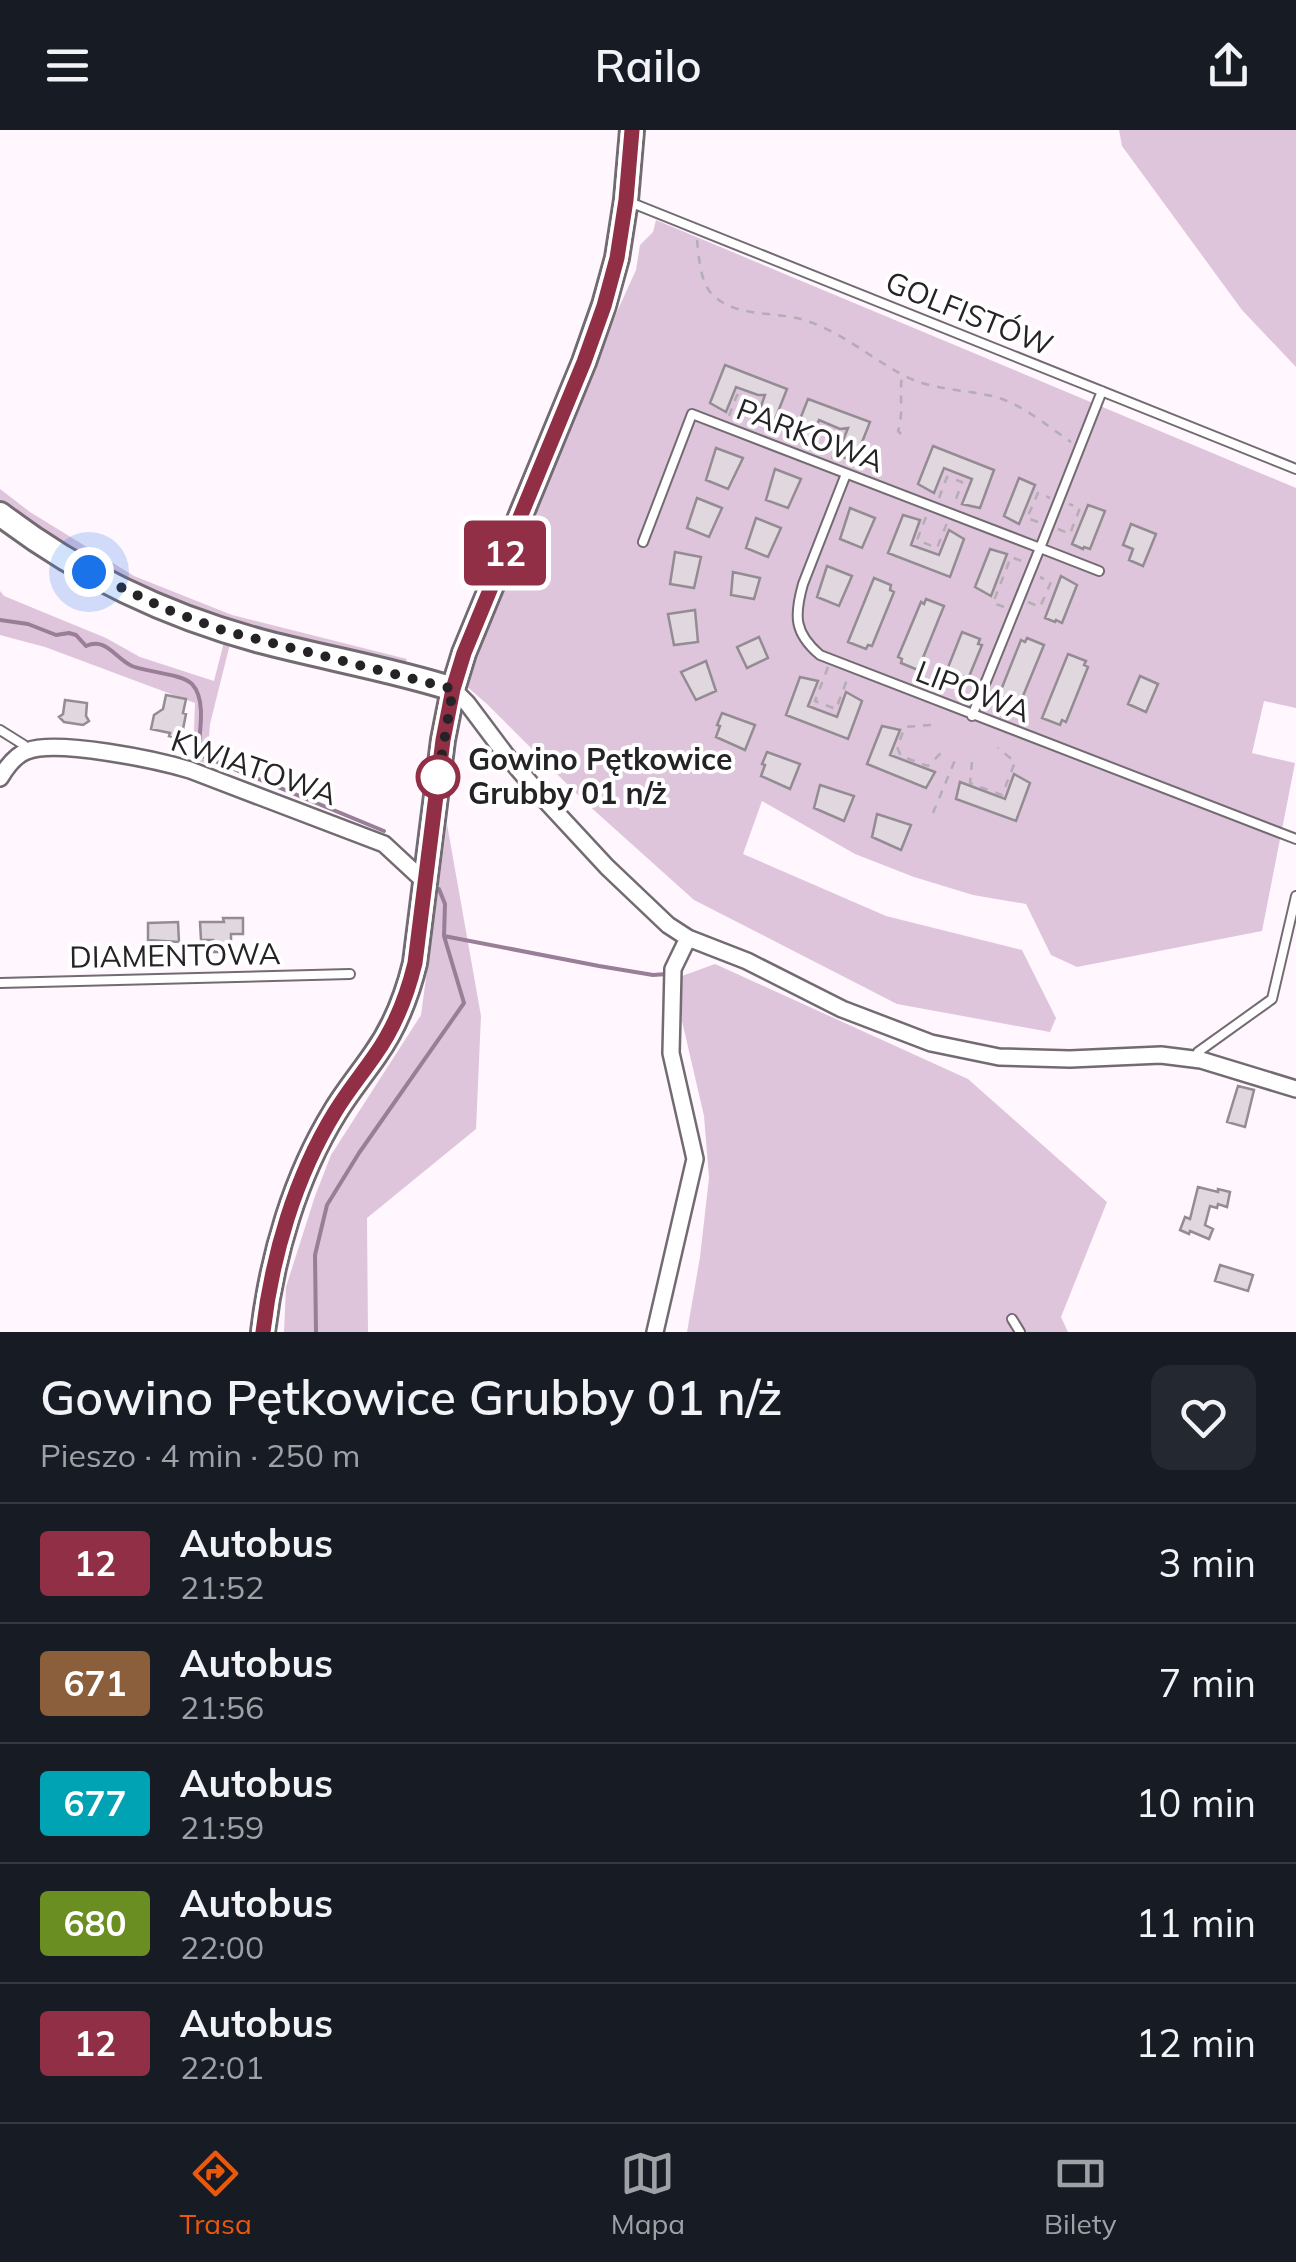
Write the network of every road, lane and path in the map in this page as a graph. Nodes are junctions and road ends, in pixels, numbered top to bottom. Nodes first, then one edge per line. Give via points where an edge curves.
1 (632, 130) edge
2 (626, 200) junction
3 (696, 229) junction
4 (902, 375) junction
5 (1102, 392) junction
6 (725, 427) junction
7 (901, 434) dead end
8 (746, 435) junction
9 (1079, 448) junction
10 (808, 459) junction
11 (829, 468) junction
12 (1296, 469) edge
13 (846, 474) junction
14 (1058, 500) junction
15 (933, 508) junction
16 (0, 514) edge
17 (950, 514) junction
18 (1048, 526) junction
19 (643, 542) dead end
20 (1040, 548) junction
21 (1031, 569) junction
22 (1099, 571) dead end
23 (1020, 598) junction
24 (1014, 612) junction
25 (830, 661) junction
26 (851, 669) junction
27 (453, 689) junction
28 (972, 716) junction
29 (932, 725) dead end
30 (0, 730) edge
31 (998, 748) dead end
32 (28, 750) junction
33 (942, 752) dead end
34 (954, 760) dead end
35 (972, 762) dead end
36 (0, 778) edge
37 (933, 813) dead end
38 (1296, 839) edge
39 (425, 882) junction
40 (1296, 896) edge
41 (688, 938) junction
42 (350, 974) dead end
43 (0, 983) edge
44 (1194, 1060) junction
45 (1296, 1090) edge
46 (1012, 1319) dead end
47 (264, 1332) edge
48 (655, 1332) edge
49 (1020, 1332) edge

1 - 2 street
2 - 3 lane, GOLFISTÓW
2 - 27 street via 590,348
3 - 4 path via 710,294 742,310 810,322
3 - 5 lane, GOLFISTÓW
4 - 7 path
4 - 9 path via 1018,406
5 - 9 lane
5 - 12 lane, GOLFISTÓW
6 - 8 lane, PARKOWA
6 - 8 path via 737,395 758,403
6 - 19 lane, PARKOWA via 692,414
8 - 10 lane, PARKOWA
9 - 14 lane
10 - 11 lane, PARKOWA
10 - 11 path via 820,428 840,436
11 - 13 lane, PARKOWA
13 - 15 lane, PARKOWA
13 - 25 lane, LIPOWA via 798,603 801,636
14 - 18 lane
14 - 18 path via 1038,493 1027,518
14 - 18 path via 1080,508 1070,534
15 - 17 lane, PARKOWA
15 - 17 path via 947,477 962,482
15 - 17 path via 918,540 938,548
16 - 27 street via 100,578 182,615
17 - 20 lane, PARKOWA
18 - 20 lane
20 - 21 lane
20 - 22 lane, PARKOWA
21 - 23 lane
21 - 23 path via 1050,582 1046,594 1040,607
21 - 24 path via 1012,557 1005,572 993,603
23 - 24 lane
24 - 28 lane
25 - 26 lane, LIPOWA
25 - 26 path via 815,701 836,709
26 - 28 lane, LIPOWA
27 - 39 street
27 - 41 street via 607,868
28 - 38 lane, LIPOWA
29 - 33 path via 905,726 897,748 928,766
30 - 32 lane
31 - 35 path via 1015,762 1002,795 970,782
32 - 36 street
32 - 39 street, KWIATOWA via 64,747 190,770 384,844
34 - 37 path
39 - 47 street via 407,994 311,1156 273,1273
40 - 44 lane via 1272,999
41 - 44 street via 931,1042 999,1057 1161,1054
41 - 48 street via 673,970 671,1053 695,1159
42 - 43 lane, DIAMENTOWA
44 - 45 street
46 - 49 lane

